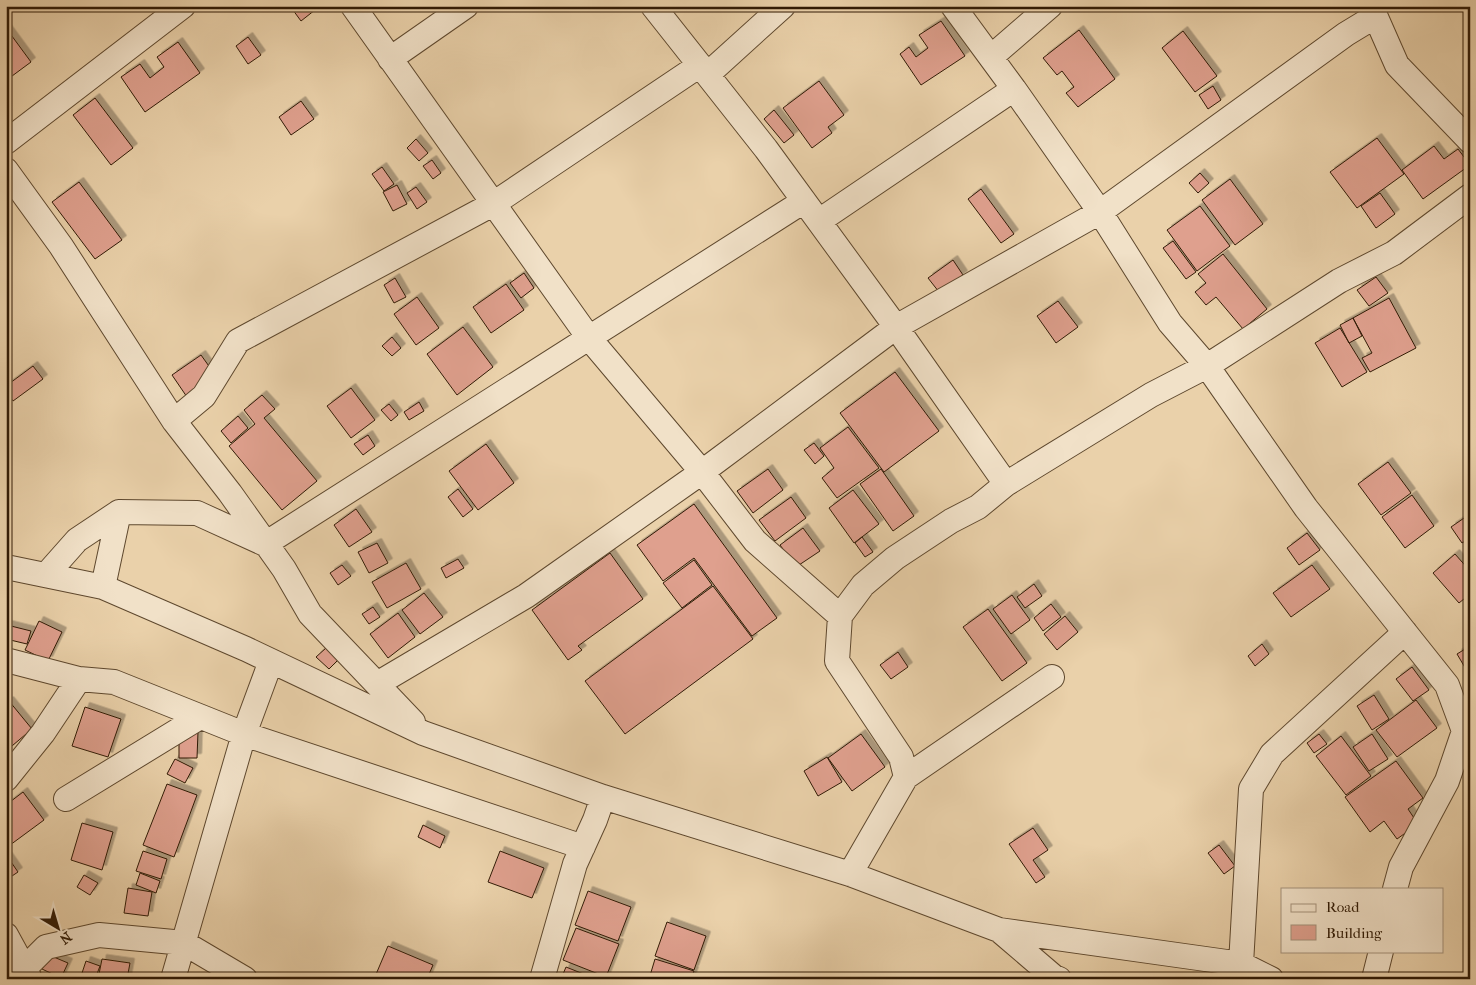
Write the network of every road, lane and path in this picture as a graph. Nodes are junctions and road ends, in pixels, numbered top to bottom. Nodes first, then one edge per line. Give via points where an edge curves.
1 (353, 6) edge
2 (466, 6) edge
3 (653, 6) edge
4 (783, 6) edge
5 (953, 6) edge
6 (1050, 6) edge
7 (170, 10) edge
8 (1372, 12) edge
9 (991, 57) junction
10 (390, 59) junction
11 (704, 69) junction
12 (1014, 89) junction
13 (1470, 140) edge
14 (6, 142) edge
15 (6, 170) edge
16 (1470, 196) edge
17 (804, 201) junction
18 (493, 204) junction
19 (1100, 212) junction
20 (819, 221) junction
21 (896, 327) junction
22 (588, 338) junction
23 (1208, 366) junction
24 (174, 421) junction
25 (702, 472) junction
26 (1006, 484) junction
27 (119, 512) junction
28 (265, 544) junction
29 (6, 566) edge
30 (46, 576) junction
31 (104, 587) junction
32 (840, 616) junction
33 (1405, 632) junction
34 (6, 660) edge
35 (271, 661) junction
36 (1052, 677) dead end
37 (79, 679) junction
38 (377, 684) junction
39 (200, 716) junction
40 (423, 733) junction
41 (244, 734) junction
42 (906, 776) junction
43 (6, 779) edge
44 (603, 797) junction
45 (66, 799) dead end
46 (583, 847) junction
47 (850, 874) junction
48 (1395, 888) edge
49 (999, 930) junction
50 (6, 935) edge
51 (184, 943) junction
52 (1380, 952) edge
53 (1241, 964) junction
54 (23, 975) edge
55 (173, 979) edge
56 (245, 979) edge
57 (542, 979) edge
58 (1059, 979) edge
59 (1271, 979) edge
60 (1374, 979) edge

1 - 10 street
2 - 10 street
3 - 11 street
4 - 11 street
5 - 9 street
6 - 9 street
7 - 14 street
8 - 13 street via 1397,65
8 - 19 street
9 - 12 street
10 - 18 street
11 - 17 street
11 - 18 street
12 - 19 street
12 - 20 street
15 - 24 street via 61,246
16 - 23 street via 1394,253 1340,281
17 - 20 street
17 - 22 street
18 - 22 street
18 - 24 street via 238,341 204,396
19 - 21 street
19 - 23 street via 1170,323
20 - 21 street
21 - 25 street
21 - 26 street
22 - 25 street
22 - 28 street
23 - 26 street via 1151,395
23 - 33 street via 1306,508
24 - 28 street
25 - 32 street via 756,541
25 - 38 street via 526,596
26 - 32 street via 978,507 895,558 863,585
27 - 28 street via 197,513
27 - 30 street via 77,540
27 - 31 street
28 - 38 street via 310,614
29 - 30 street
30 - 31 street
31 - 35 street
32 - 42 street via 837,660 901,757
33 - 48 street via 1447,685 1464,731 1447,781 1401,867
33 - 53 street via 1272,754 1251,789
34 - 37 street
35 - 40 street
35 - 41 street
36 - 42 street
37 - 39 street via 114,682
37 - 43 street via 43,733
38 - 40 street
39 - 41 street
39 - 45 street
40 - 44 street
41 - 46 street
41 - 51 street
42 - 47 street
44 - 46 street
44 - 47 street
46 - 57 street via 575,864
47 - 49 street
49 - 53 street
49 - 58 street
50 - 54 street
51 - 54 street via 99,935 46,947
51 - 55 street
51 - 56 street
52 - 60 street
53 - 59 street

